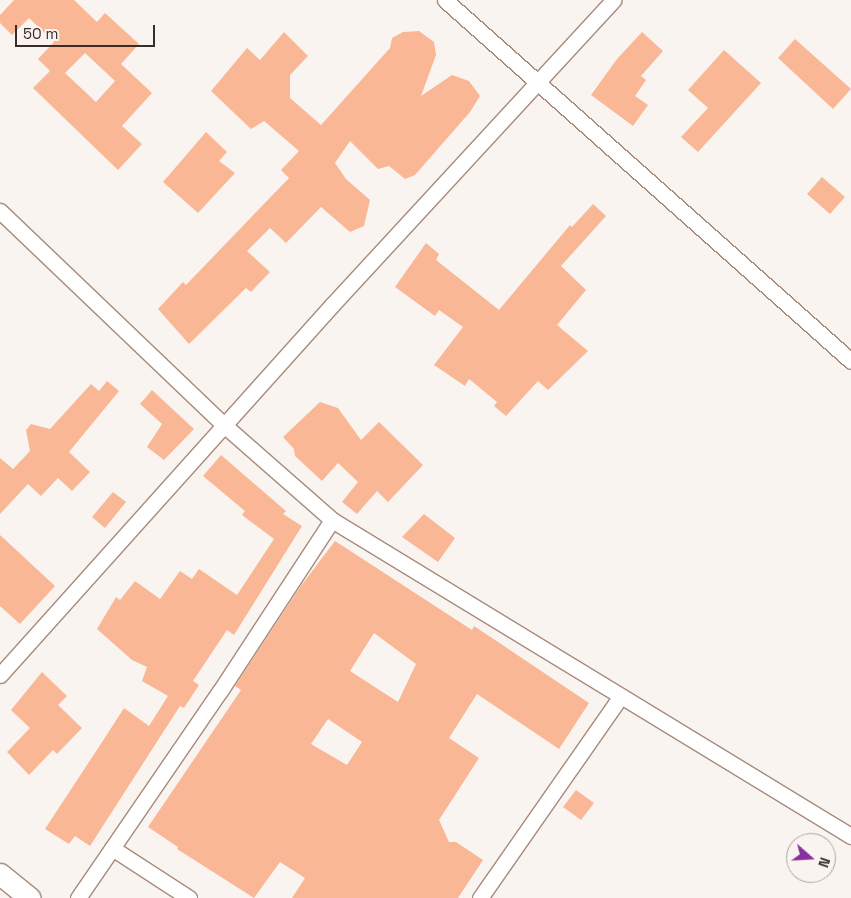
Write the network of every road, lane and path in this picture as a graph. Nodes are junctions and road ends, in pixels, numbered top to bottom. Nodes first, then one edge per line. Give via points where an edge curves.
1 (445, 0) edge
2 (613, 0) edge
3 (537, 81) junction
4 (0, 211) edge
5 (851, 361) edge
6 (224, 425) junction
7 (332, 520) junction
8 (0, 674) edge
9 (621, 696) junction
10 (851, 836) edge
11 (112, 848) junction
12 (0, 874) edge
13 (30, 898) edge
14 (78, 898) edge
15 (189, 898) edge
16 (480, 898) edge

1 - 3 street
2 - 3 street
3 - 5 street
3 - 6 street
4 - 6 street
6 - 7 street
6 - 8 street
7 - 9 street
7 - 11 street
9 - 10 street
9 - 16 street
11 - 14 street
11 - 15 street
12 - 13 main road

